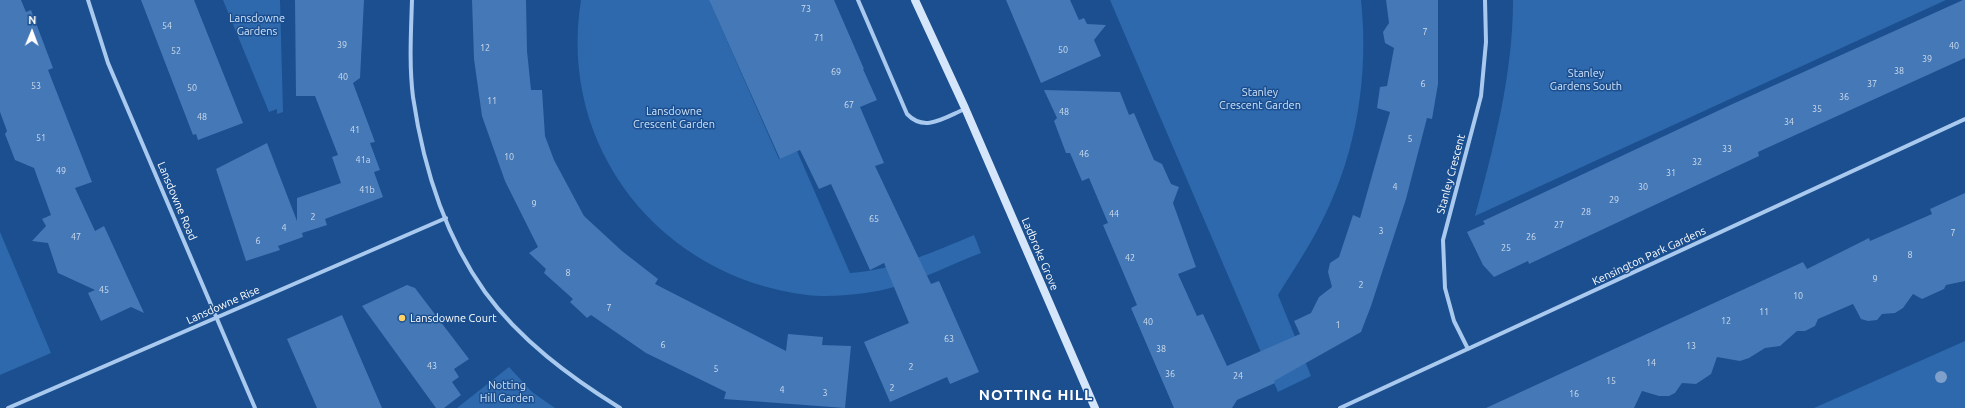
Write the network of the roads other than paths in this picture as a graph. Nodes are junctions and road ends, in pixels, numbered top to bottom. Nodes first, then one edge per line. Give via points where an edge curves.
1 (88, 0) edge
2 (412, 0) edge
3 (858, 0) edge
4 (915, 0) edge
5 (1485, 0) edge
6 (965, 108) junction
7 (1965, 119) edge
8 (446, 218) junction
9 (217, 318) junction
10 (1468, 349) junction
11 (8, 408) edge
12 (255, 408) edge
13 (620, 408) edge
14 (1095, 408) edge
15 (1340, 408) edge

1 - 9 street, Lansdowne Road via 108,63
2 - 8 street via 410,43 413,96 421,142
3 - 6 street via 907,114 914,121 925,124
4 - 6 main road, Ladbroke Grove
5 - 10 street, Stanley Crescent via 1486,42 1481,96 1443,240 1445,288 1454,321
6 - 14 main road, Ladbroke Grove
7 - 10 street, Kensington Park Gardens
8 - 9 street, Lansdowne Rise
8 - 13 street via 463,258 486,293 515,327 550,360
9 - 11 street, Lansdowne Rise
9 - 12 street, Lansdowne Road
10 - 15 street, Kensington Park Gardens

